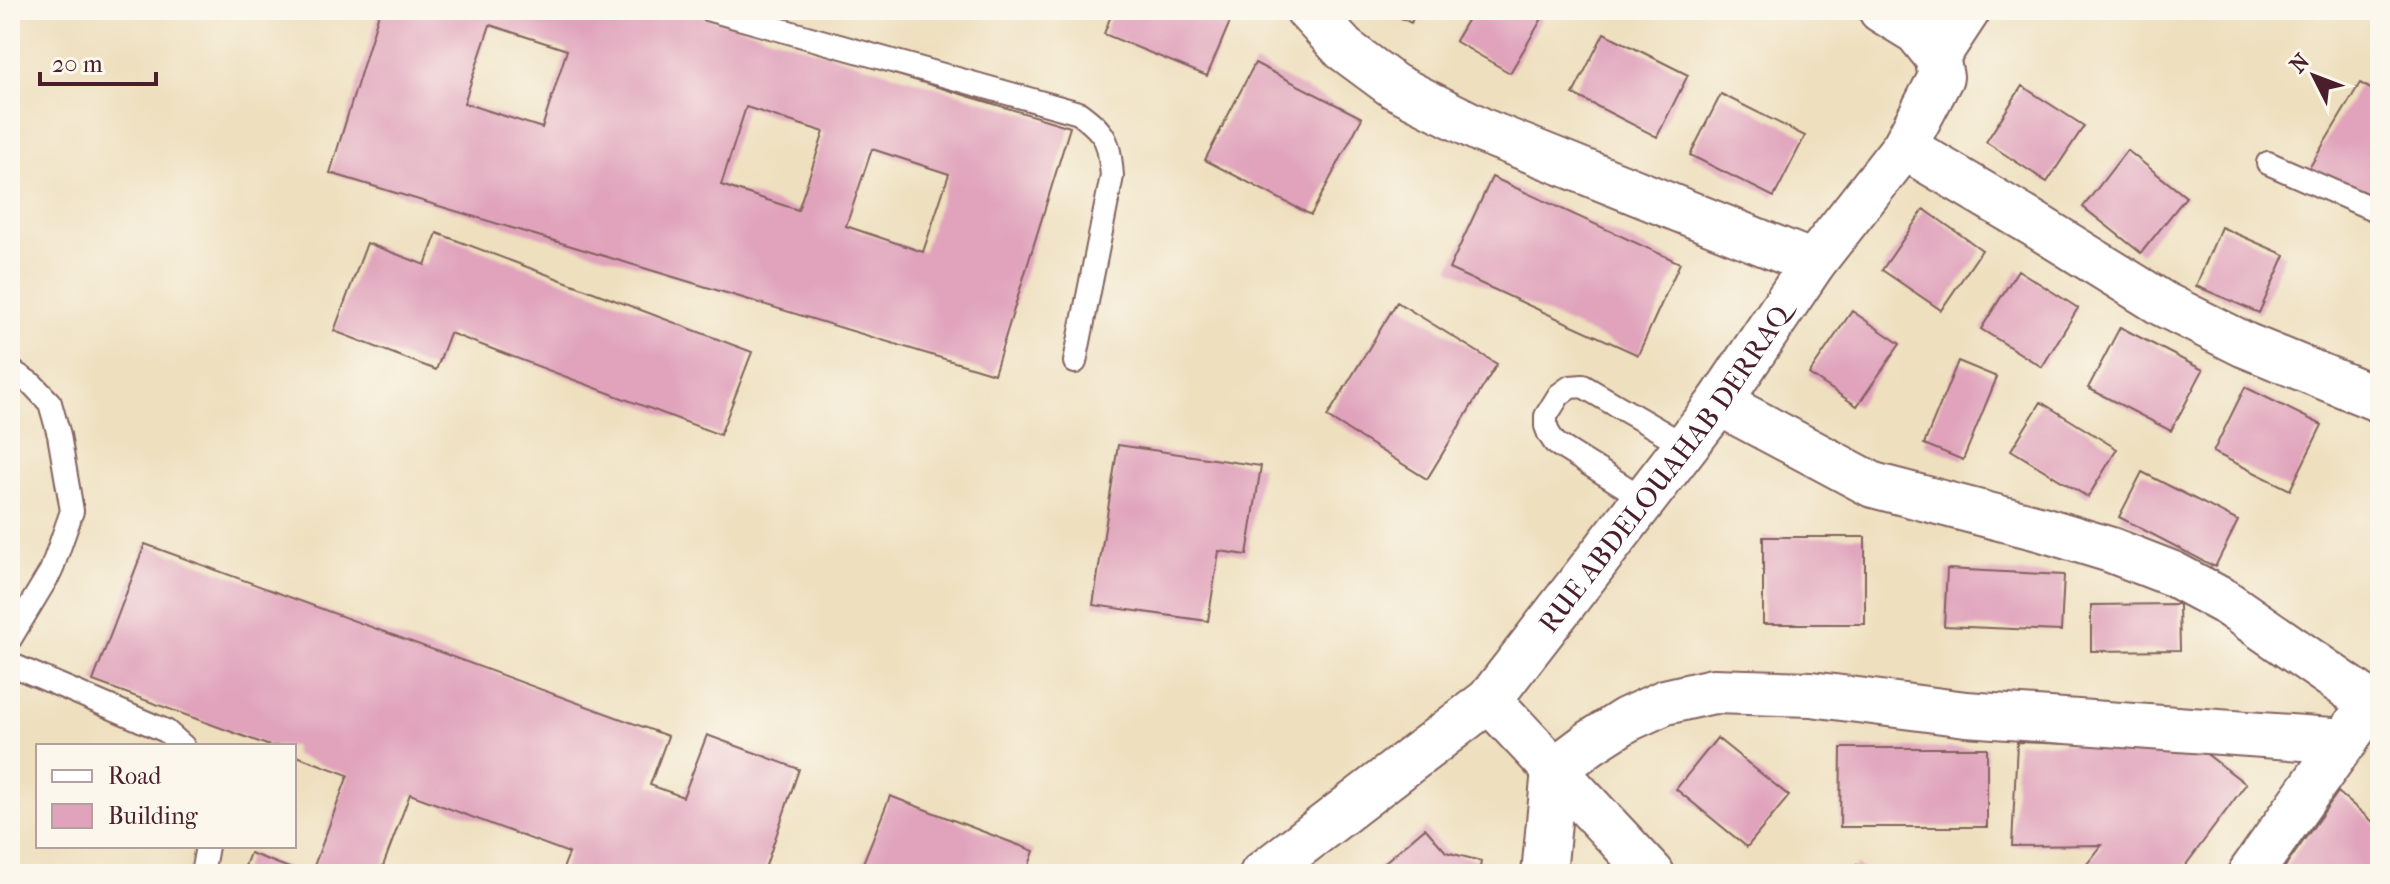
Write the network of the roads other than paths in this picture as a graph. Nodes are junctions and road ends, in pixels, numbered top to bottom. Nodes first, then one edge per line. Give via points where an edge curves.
1 (710, 10) edge
2 (1308, 10) edge
3 (1881, 10) edge
4 (1968, 10) edge
5 (1937, 57) junction
6 (1904, 147) junction
7 (2268, 163) dead end
8 (2380, 212) edge
9 (1813, 263) junction
10 (1075, 362) dead end
11 (10, 370) edge
12 (2380, 400) edge
13 (1719, 403) junction
14 (1686, 446) junction
15 (1646, 500) junction
16 (10, 639) edge
17 (10, 664) edge
18 (1489, 700) junction
19 (2367, 717) edge
20 (181, 744) edge
21 (1554, 770) junction
22 (207, 848) edge
23 (202, 874) edge
24 (1262, 874) edge
25 (1544, 874) edge
26 (1652, 874) edge
27 (2250, 874) edge

1 - 10 lane via 1079,113 1099,128 1109,148 1112,176
2 - 9 street via 1344,49 1394,86 1483,131
3 - 5 street via 1917,32
4 - 5 street
5 - 6 street, RUE ABDELOUAHAB DERRAQ via 1941,77
6 - 9 street, RUE ABDELOUAHAB DERRAQ
6 - 12 street via 2163,304 2245,345
7 - 8 lane
9 - 13 street, RUE ABDELOUAHAB DERRAQ
11 - 16 lane via 50,403 72,511 51,571
13 - 14 street, RUE ABDELOUAHAB DERRAQ
13 - 19 street via 1873,485 2042,529 2173,574 2225,602
14 - 15 street, RUE ABDELOUAHAB DERRAQ
14 - 15 lane via 1583,386 1559,395 1546,416 1555,443
15 - 18 street, RUE ABDELOUAHAB DERRAQ
17 - 20 lane via 166,731
18 - 21 street
18 - 24 street, RUE ABDELOUAHAB DERRAQ
19 - 21 street via 1966,714 1811,694 1713,691 1665,702 1626,720
19 - 27 street
21 - 25 street
21 - 26 street
22 - 23 lane

